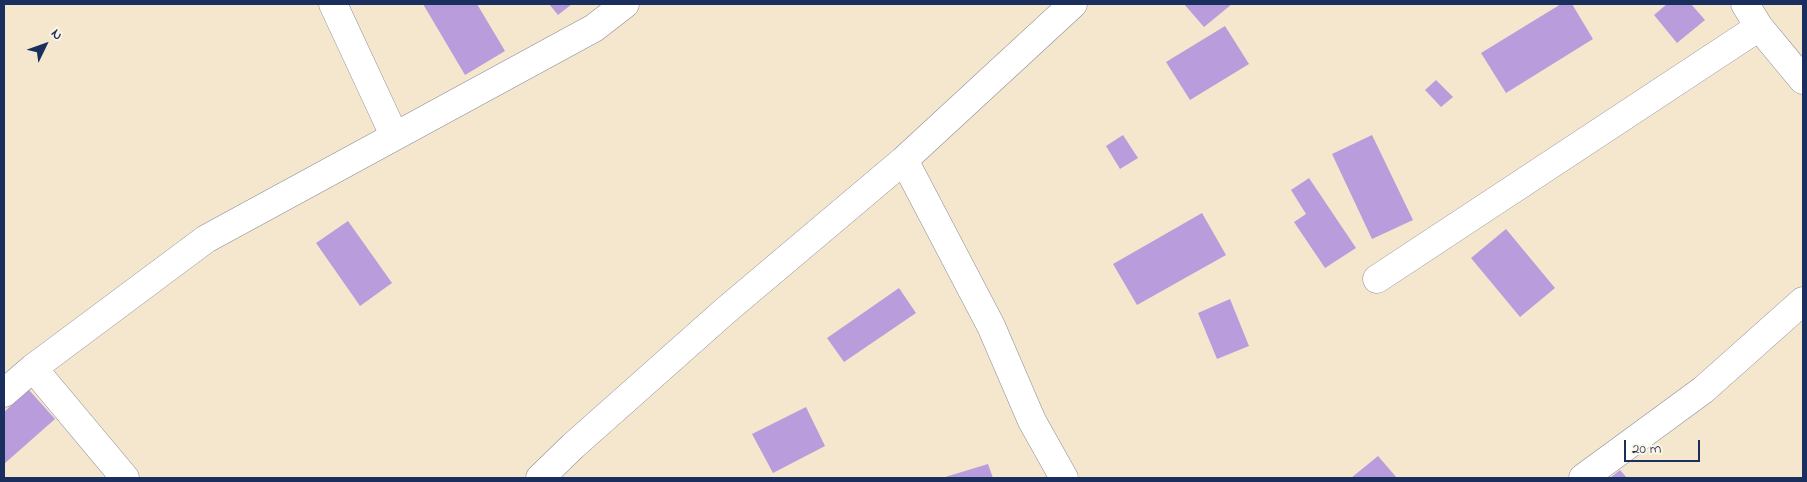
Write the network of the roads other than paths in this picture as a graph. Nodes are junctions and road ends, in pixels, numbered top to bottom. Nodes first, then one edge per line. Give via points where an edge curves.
1 (333, 4) edge
2 (625, 4) edge
3 (1073, 4) edge
4 (1745, 4) edge
5 (1759, 27) junction
6 (1803, 80) edge
7 (394, 135) junction
8 (904, 160) junction
9 (1377, 279) dead end
10 (1803, 301) edge
11 (33, 368) junction
12 (4, 393) edge
13 (124, 478) edge
14 (540, 478) edge
15 (1064, 478) edge
16 (1583, 478) edge

1 - 7 street
2 - 7 street via 594,28
3 - 8 street
4 - 5 street
5 - 6 street
5 - 9 street
7 - 11 street via 206,238
8 - 14 street via 725,311
8 - 15 street via 991,326 1032,421
10 - 16 street via 1703,390
11 - 12 street
11 - 13 street

